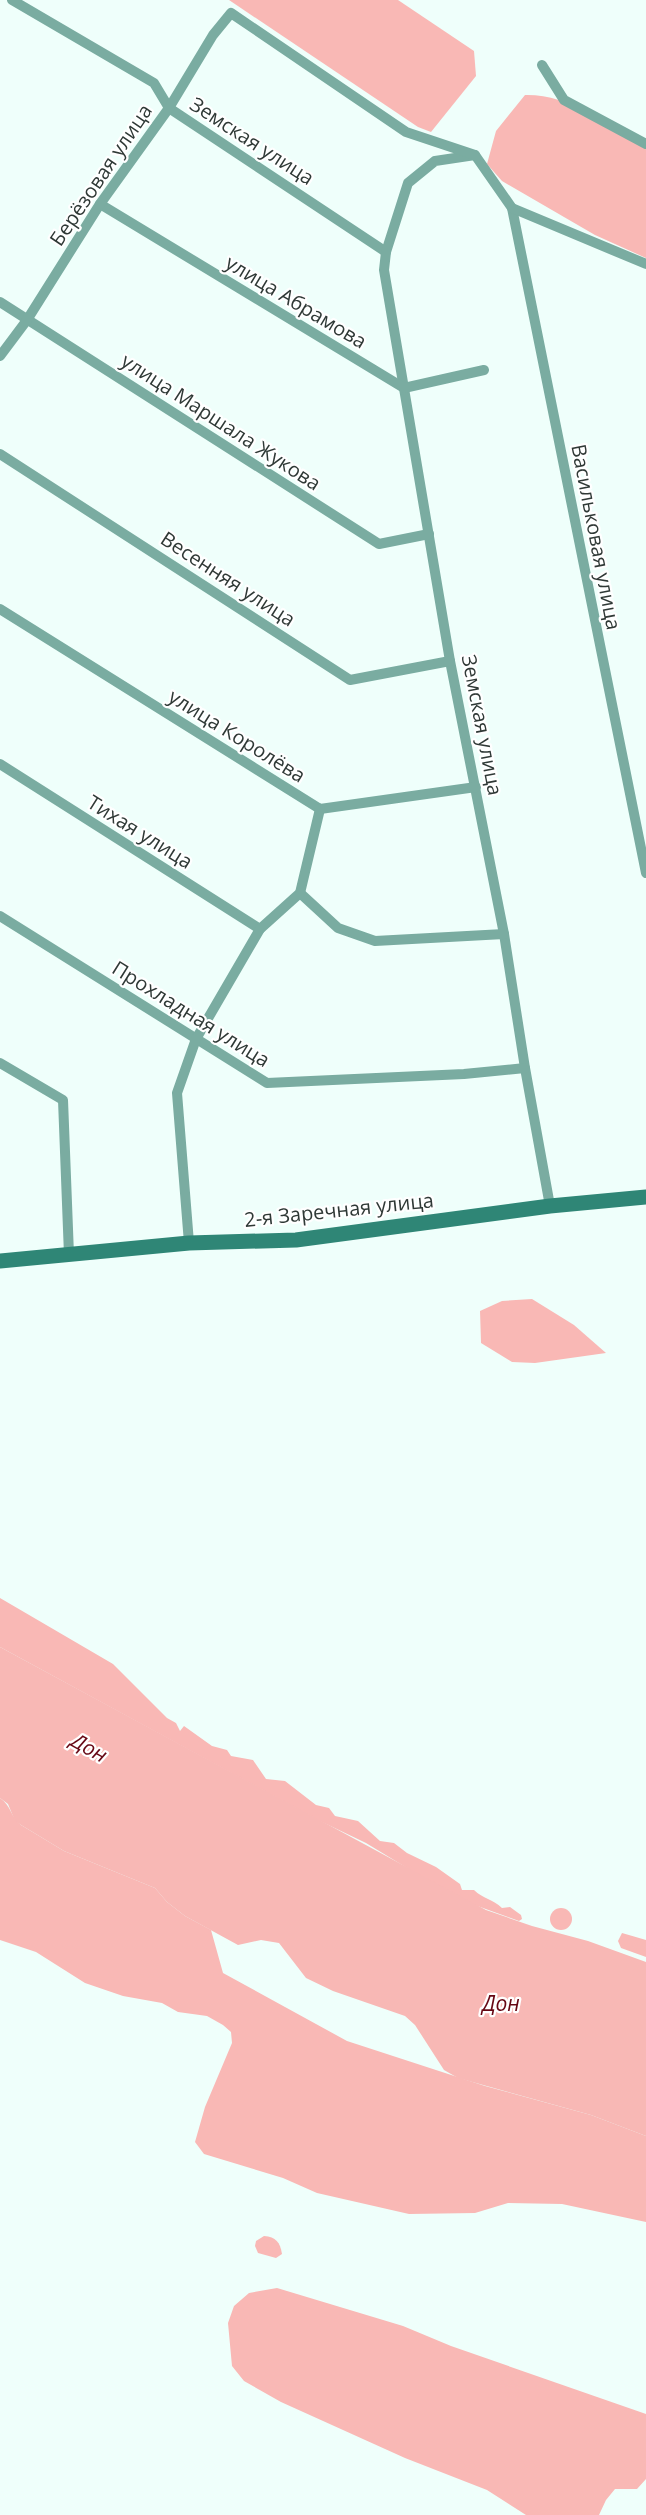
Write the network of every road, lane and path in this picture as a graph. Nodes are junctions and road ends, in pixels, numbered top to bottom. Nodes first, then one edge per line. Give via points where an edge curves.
1 (12, 0) edge
2 (24, 3) edge
3 (542, 65) dead end
4 (169, 108) junction
5 (646, 144) edge
6 (475, 155) junction
7 (100, 204) junction
8 (512, 208) junction
9 (386, 252) junction
10 (646, 264) edge
11 (0, 302) edge
12 (27, 320) junction
13 (0, 356) edge
14 (484, 370) dead end
15 (404, 388) junction
16 (0, 454) edge
17 (429, 534) junction
18 (0, 609) edge
19 (450, 661) junction
20 (0, 764) edge
21 (476, 787) junction
22 (320, 809) junction
23 (646, 873) edge
24 (300, 893) junction
25 (0, 916) edge
26 (260, 929) junction
27 (504, 934) junction
28 (196, 1039) junction
29 (0, 1063) edge
30 (525, 1068) junction
31 (646, 1197) edge
32 (550, 1206) junction
33 (189, 1243) junction
34 (69, 1255) junction
35 (0, 1261) edge

1 - 2 street, Земская улица
2 - 4 street, Земская улица via 154,83
3 - 5 street via 564,100
4 - 6 street, Берёзовая улица via 213,35 231,13 406,132
4 - 7 street, Берёзовая улица
4 - 9 street, Земская улица
6 - 8 street
6 - 9 street, Земская улица via 435,161 408,183
7 - 12 street, Берёзовая улица
7 - 15 street, улица Абрамова
8 - 10 street
8 - 23 street, Васильковая улица
9 - 15 street, Земская улица via 384,270
11 - 12 street, улица Маршала Жукова
12 - 13 street, Берёзовая улица
12 - 17 street, улица Маршала Жукова via 378,544
14 - 15 street
15 - 17 street, Земская улица
16 - 19 street, Весенняя улица via 350,680
17 - 19 street, Земская улица
18 - 22 street, улица Королёва
19 - 21 street, Земская улица
20 - 26 street, Тихая улица
21 - 22 street
21 - 27 street, Земская улица
22 - 24 street
24 - 26 street
24 - 27 street via 338,928 375,941
25 - 28 street, Прохладная улица
26 - 28 street
27 - 30 street, Земская улица
28 - 30 street, Прохладная улица via 267,1083
28 - 33 street via 177,1093
29 - 34 street via 63,1100
30 - 32 street, Земская улица
31 - 32 street, 2-я Заречная улица
32 - 33 street, 2-я Заречная улица via 296,1240
33 - 34 street, 2-я Заречная улица
34 - 35 street, 2-я Заречная улица

